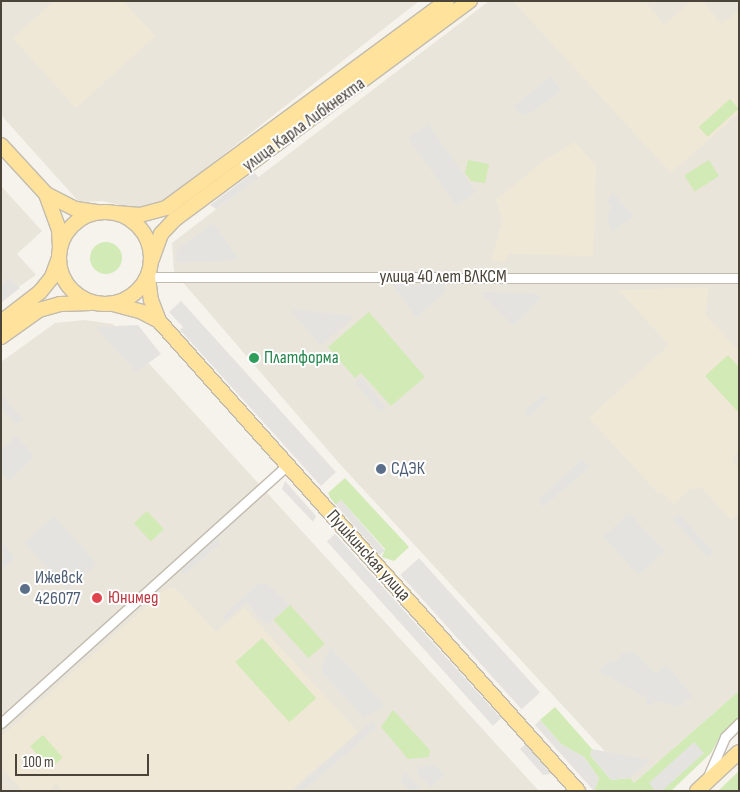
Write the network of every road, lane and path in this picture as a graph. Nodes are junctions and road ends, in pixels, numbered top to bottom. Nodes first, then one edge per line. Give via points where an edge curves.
1 (448, 1) edge
2 (470, 1) edge
3 (1, 144) edge
4 (46, 194) junction
5 (98, 212) junction
6 (116, 213) junction
7 (60, 253) junction
8 (152, 259) junction
9 (148, 277) junction
10 (739, 278) edge
11 (95, 303) junction
12 (113, 304) junction
13 (158, 321) junction
14 (1, 322) edge
15 (1, 337) edge
16 (288, 465) junction
17 (1, 723) edge
18 (739, 724) edge
19 (739, 752) edge
20 (701, 787) edge
21 (578, 791) edge

1 - 6 main road, улица Карла Либкнехта via 166,208 140,215
2 - 8 main road, улица Карла Либкнехта via 175,219 161,234
3 - 4 main road
4 - 5 main road via 76,209
4 - 7 main road via 59,229
5 - 6 main road
5 - 7 main road via 74,225
6 - 8 main road via 132,220 145,233
7 - 11 main road via 66,283 79,296
7 - 14 main road via 52,277 40,292
8 - 9 main road
9 - 10 street, улица 40 лет ВЛКСМ
9 - 12 main road via 134,295
9 - 13 main road, Пушкинская улица
11 - 12 main road
11 - 15 main road via 60,304 39,310
12 - 13 main road, Пушкинская улица via 142,312
13 - 16 main road, Пушкинская улица
16 - 17 street
16 - 21 main road, Пушкинская улица
18 - 20 street via 725,737
19 - 20 main road

